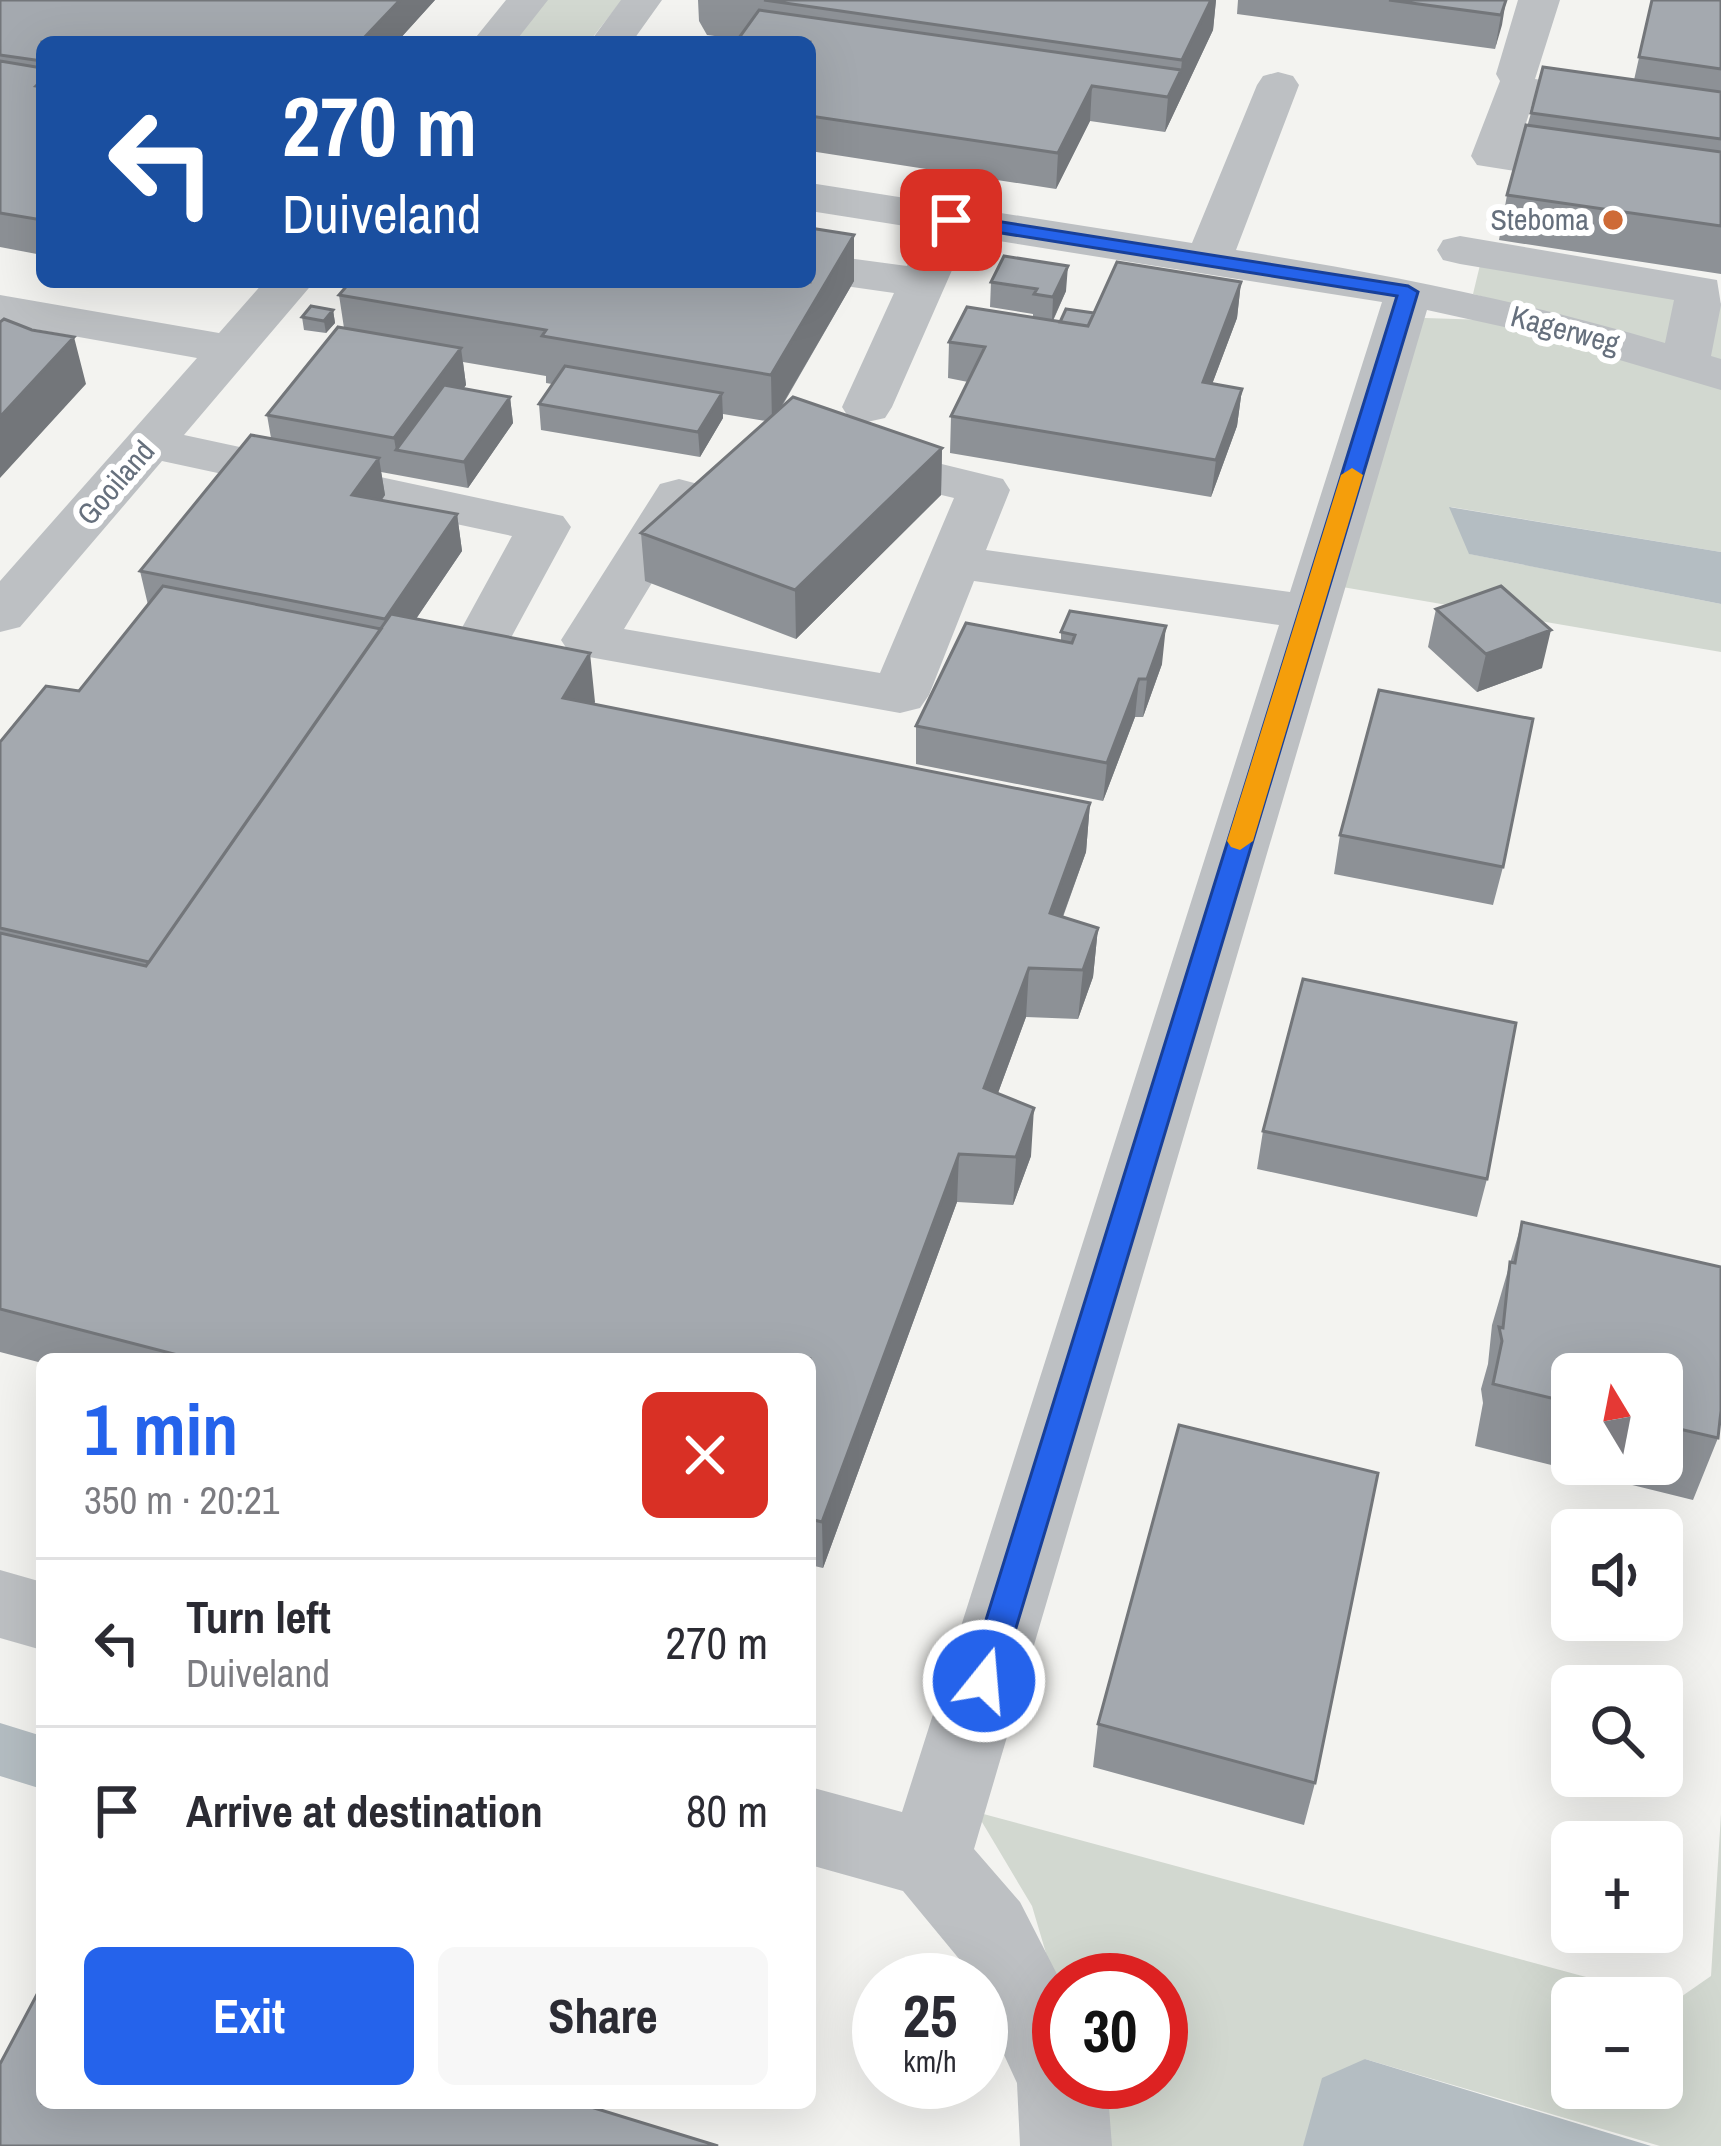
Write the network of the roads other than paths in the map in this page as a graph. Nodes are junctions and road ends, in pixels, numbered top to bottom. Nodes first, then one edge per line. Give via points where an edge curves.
1 (528, 0) edge
2 (642, 0) edge
3 (1539, 0) edge
4 (498, 36) edge
5 (615, 36) edge
6 (1517, 74) dead end
7 (1278, 85) dead end
8 (1721, 118) edge
9 (1721, 189) edge
10 (816, 197) edge
11 (1477, 203) junction
12 (951, 220) junction
13 (1209, 259) junction
14 (816, 268) edge
15 (923, 284) junction
16 (285, 288) edge
17 (1710, 291) edge
18 (1426, 296) junction
19 (0, 309) edge
20 (233, 350) junction
21 (1703, 370) edge
22 (867, 407) dead end
23 (151, 443) junction
24 (872, 463) edge
25 (680, 495) edge
26 (954, 562) junction
27 (11, 588) edge
28 (1310, 612) junction
29 (480, 646) edge
30 (0, 1604) edge
31 (36, 1614) edge
32 (816, 1828) edge
33 (929, 1859) junction
34 (1032, 2017) edge
35 (1064, 2109) edge
36 (1066, 2146) edge

1 - 4 street
2 - 5 street
3 - 6 street
7 - 13 street
8 - 11 street via 1516,88
9 - 11 street
10 - 12 street, Kagerweg
11 - 17 street, Kagerweg
11 - 18 street
12 - 13 street, Kagerweg
12 - 15 street
13 - 18 street, Kagerweg
14 - 15 street
15 - 22 street
16 - 20 street, Gooiland
17 - 21 street, Kagerweg
18 - 21 street, Kagerweg
18 - 28 street
19 - 20 street
20 - 23 street, Gooiland
23 - 27 street, Gooiland
23 - 29 street via 544,526
24 - 26 street via 984,490
25 - 26 street via 589,640 900,695
26 - 28 street
28 - 33 street
30 - 31 street
32 - 33 street
33 - 34 street via 990,1930
35 - 36 street

